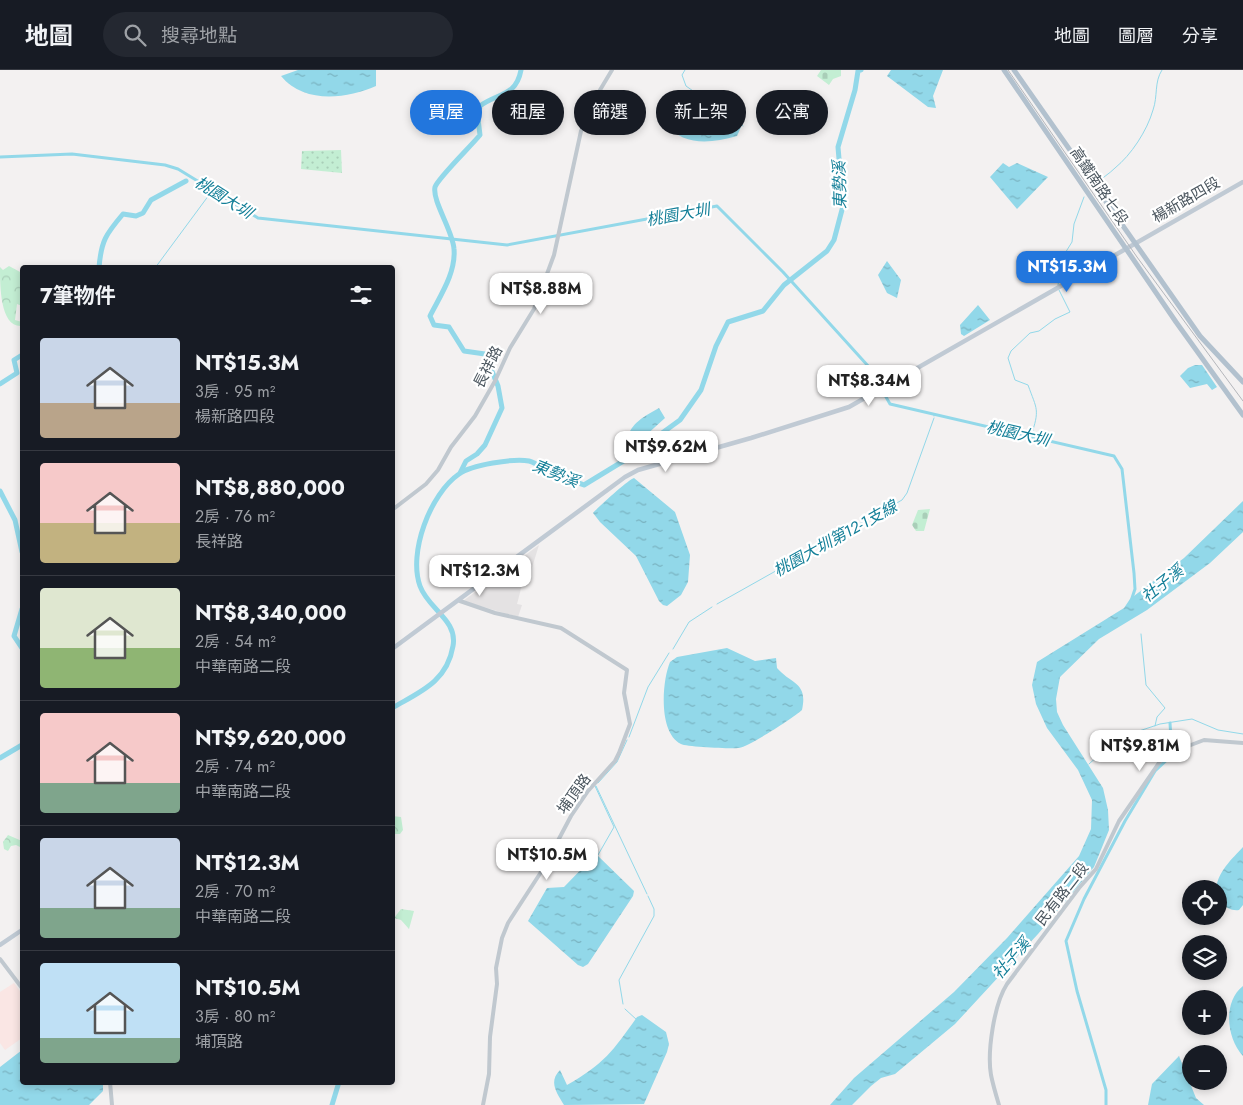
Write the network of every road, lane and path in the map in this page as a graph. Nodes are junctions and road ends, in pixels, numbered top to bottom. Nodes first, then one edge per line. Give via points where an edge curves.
1 (612, 70) edge
2 (1004, 70) edge
3 (1014, 70) edge
4 (1243, 182) edge
5 (1135, 243) junction
6 (1126, 248) junction
7 (1243, 382) edge
8 (1243, 415) edge
9 (395, 508) edge
10 (460, 601) junction
11 (395, 647) edge
12 (1243, 743) edge
13 (20, 931) edge
14 (0, 945) edge
15 (0, 959) edge
16 (20, 985) edge
17 (110, 1085) edge
18 (112, 1105) edge
19 (483, 1105) edge
20 (999, 1105) edge

1 - 9 street, 長祥路 via 581,131 542,294 475,416 438,470 426,484
2 - 6 main road, 高鐵南路七段
3 - 5 main road, 高鐵南路七段
4 - 5 main road, 楊新路四段
5 - 6 main road, 楊新路四段
5 - 7 main road, 高鐵南路七段 via 1200,336
6 - 8 main road, 高鐵南路七段
6 - 10 main road, 楊新路四段 via 836,412 635,472 610,487
10 - 11 main road, 楊新路四段
10 - 19 street, 埔頂路 via 495,613 561,628 627,670 624,693 630,724 615,761 571,816 502,938 496,968 489,1074
12 - 20 street, 民有路二段 via 1204,740 1161,760 1127,808 1096,869 1002,991 990,1058 990,1073
13 - 14 main road
15 - 16 street
17 - 18 street

